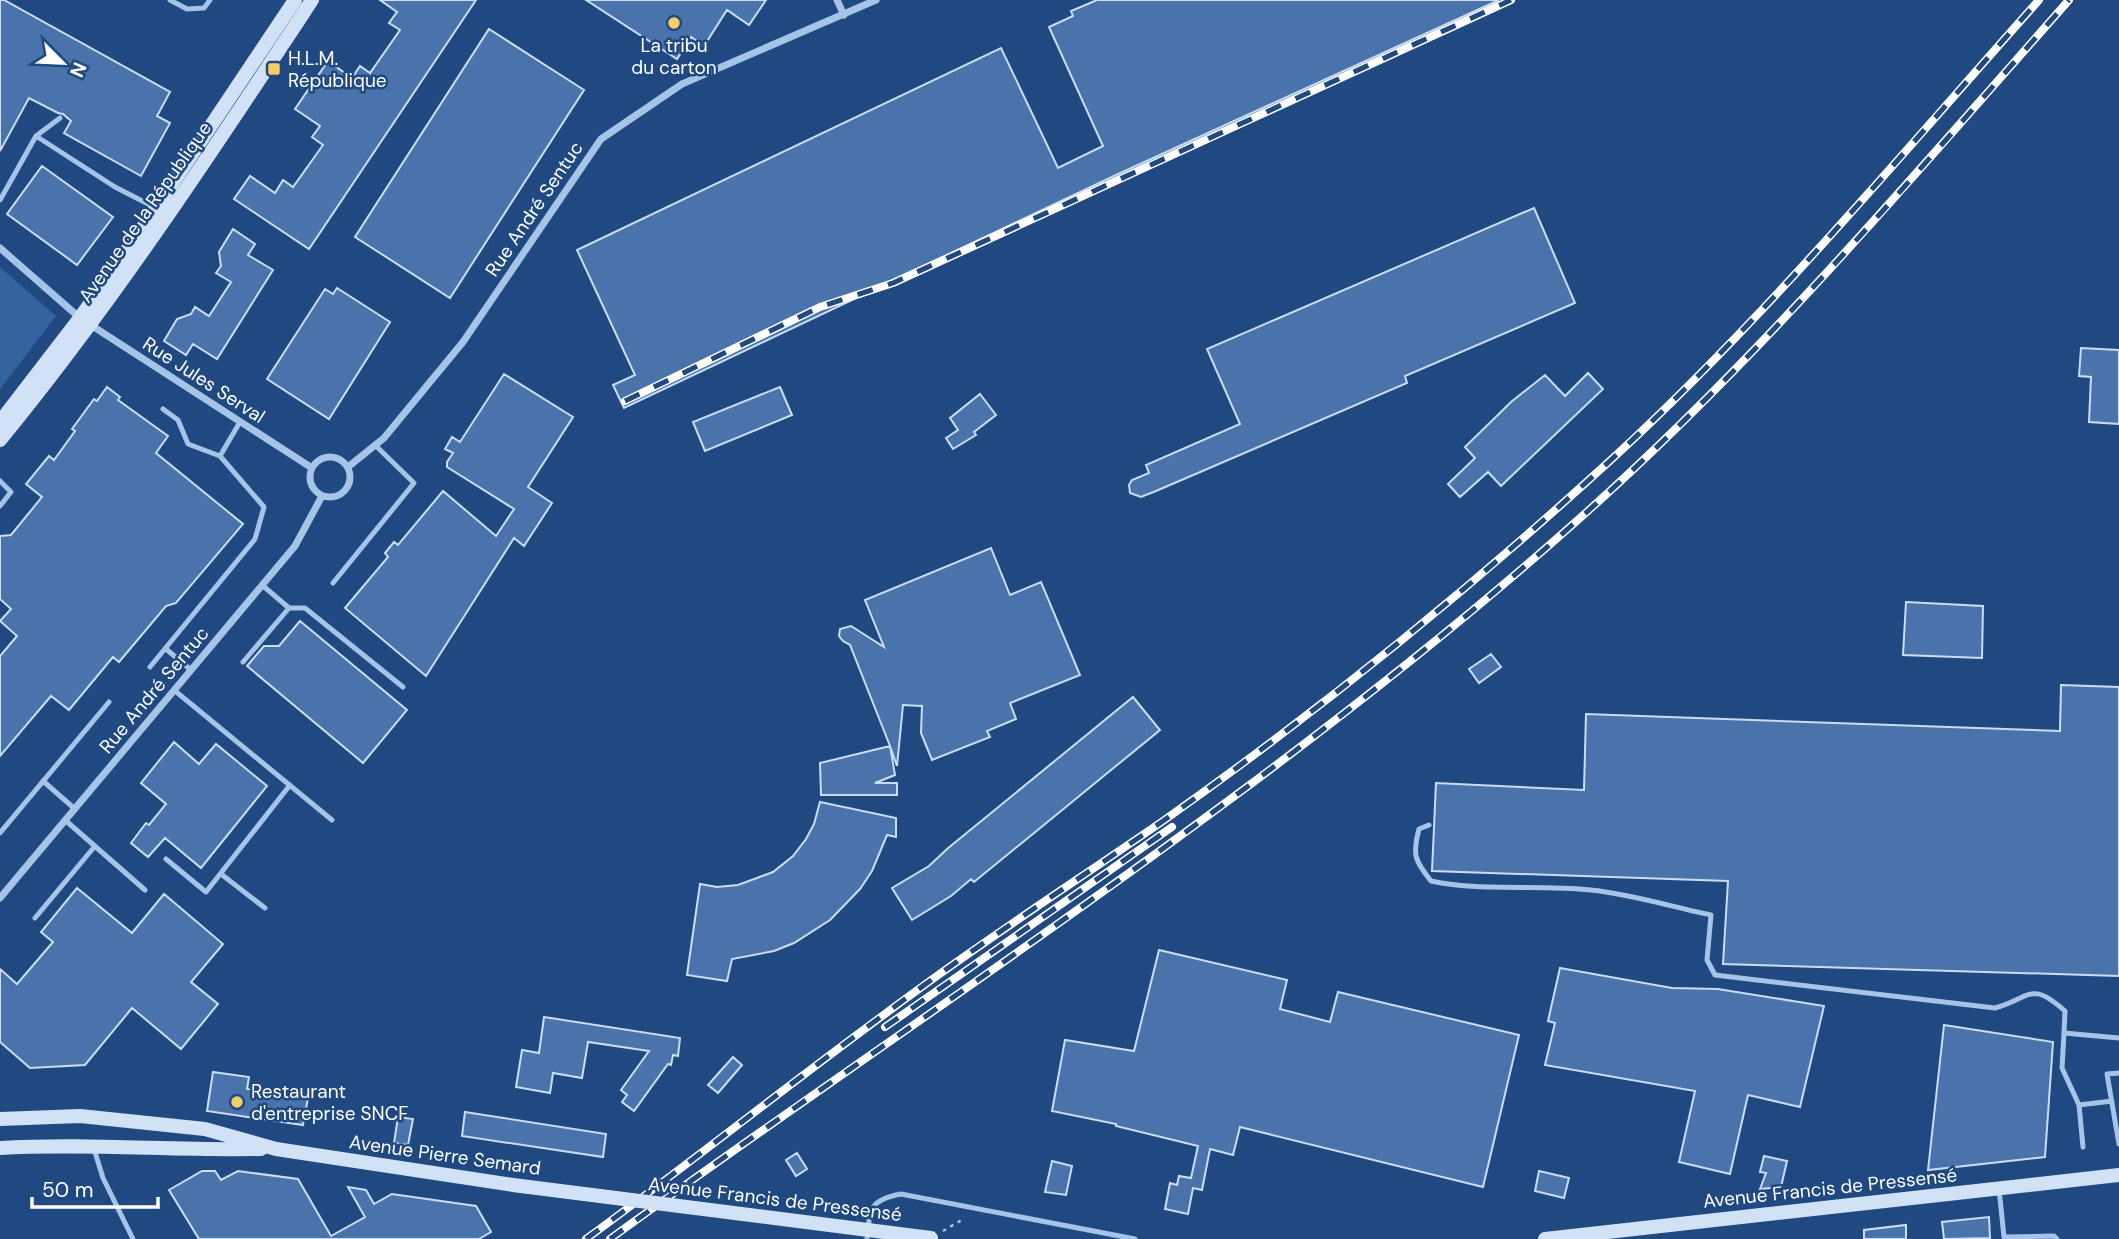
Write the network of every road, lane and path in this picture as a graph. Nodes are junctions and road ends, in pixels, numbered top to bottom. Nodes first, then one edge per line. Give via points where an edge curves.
1 (170, 0) edge
2 (210, 0) edge
3 (295, 0) edge
4 (312, 0) edge
5 (838, 0) edge
6 (876, 0) edge
7 (844, 15) junction
8 (60, 118) dead end
9 (36, 136) junction
10 (0, 200) edge
11 (156, 208) junction
12 (0, 248) edge
13 (85, 321) junction
14 (163, 409) dead end
15 (0, 422) edge
16 (240, 422) junction
17 (0, 440) edge
18 (375, 445) junction
19 (220, 456) junction
20 (348, 467) junction
21 (312, 468) junction
22 (0, 481) edge
23 (321, 496) junction
24 (0, 506) edge
25 (333, 583) dead end
26 (262, 585) junction
27 (289, 608) junction
28 (166, 649) junction
29 (243, 662) dead end
30 (150, 667) dead end
31 (191, 670) junction
32 (403, 687) dead end
33 (174, 690) junction
34 (109, 702) dead end
35 (43, 781) junction
36 (290, 785) junction
37 (75, 809) junction
38 (65, 820) junction
39 (332, 820) dead end
40 (1429, 825) dead end
41 (0, 833) edge
42 (95, 846) junction
43 (166, 859) dead end
44 (221, 874) junction
45 (145, 890) dead end
46 (0, 898) edge
47 (265, 908) dead end
48 (35, 918) dead end
49 (2064, 1033) junction
50 (2119, 1038) edge
51 (2119, 1073) edge
52 (2112, 1101) junction
53 (2079, 1105) junction
54 (0, 1119) edge
55 (2119, 1144) edge
56 (93, 1146) junction
57 (2083, 1147) dead end
58 (0, 1148) edge
59 (276, 1149) junction
60 (2119, 1175) edge
61 (1999, 1189) junction
62 (608, 1197) joint
63 (981, 1209) junction
64 (935, 1238) edge
65 (133, 1239) edge
66 (867, 1239) edge
67 (1135, 1239) edge
68 (1545, 1239) edge
69 (2057, 1239) edge

1 - 2 lane via 187,9 204,8
3 - 11 street, Avenue de la République
4 - 13 street, Avenue de la République via 171,213
5 - 7 street
6 - 7 street, Rue André Sentuc
7 - 18 street, Rue André Sentuc via 682,84 601,139 463,342
8 - 9 lane
9 - 10 lane
9 - 11 lane
11 - 13 street, Avenue de la République
12 - 13 street, Rue Jules Serval
13 - 15 street, Avenue de la République
13 - 16 street, Rue Jules Serval
13 - 17 street, Avenue de la République
14 - 19 lane via 178,420 188,444
16 - 19 lane
16 - 21 street, Rue Jules Serval
18 - 20 street, Rue André Sentuc
18 - 25 lane via 414,483
19 - 28 lane via 264,507 255,539
20 - 21 street via 333,457 321,459
20 - 23 street via 351,480 346,491 334,498
21 - 23 street via 312,487
22 - 24 lane via 10,492
23 - 26 street, Rue André Sentuc via 295,546
26 - 27 lane
26 - 31 street, Rue André Sentuc
27 - 29 lane
27 - 32 lane via 305,608
28 - 30 lane
28 - 31 lane
31 - 33 street, Rue André Sentuc
33 - 36 lane
33 - 37 street, Rue André Sentuc
34 - 35 lane
35 - 37 lane
35 - 41 lane
36 - 39 lane
36 - 44 lane
37 - 38 street, Rue André Sentuc
38 - 42 lane
38 - 46 street, Rue André Sentuc
40 - 49 lane via 1419,829 1415,847 1417,863 1431,881 1461,887 1592,890 1711,915 1707,960 1715,975 1995,1008 2036,992 2065,1011
42 - 45 lane
42 - 48 lane
43 - 44 lane via 206,892
44 - 47 lane
49 - 50 lane
49 - 53 lane via 2062,1068
51 - 52 lane via 2107,1074
52 - 53 lane
52 - 55 lane
53 - 57 lane
54 - 59 street, Avenue Pierre Semard via 80,1116 205,1129
56 - 58 street, Avenue Pierre Semard
56 - 59 street, Avenue Pierre Semard
56 - 65 lane
59 - 62 street, Avenue Pierre Semard
60 - 61 street, Avenue Francis de Pressensé
61 - 68 street, Avenue Francis de Pressensé
61 - 69 lane via 2004,1237
62 - 64 street, Avenue Francis de Pressensé, bridge
63 - 64 path
63 - 66 lane via 901,1194 882,1197 870,1212
63 - 67 lane

